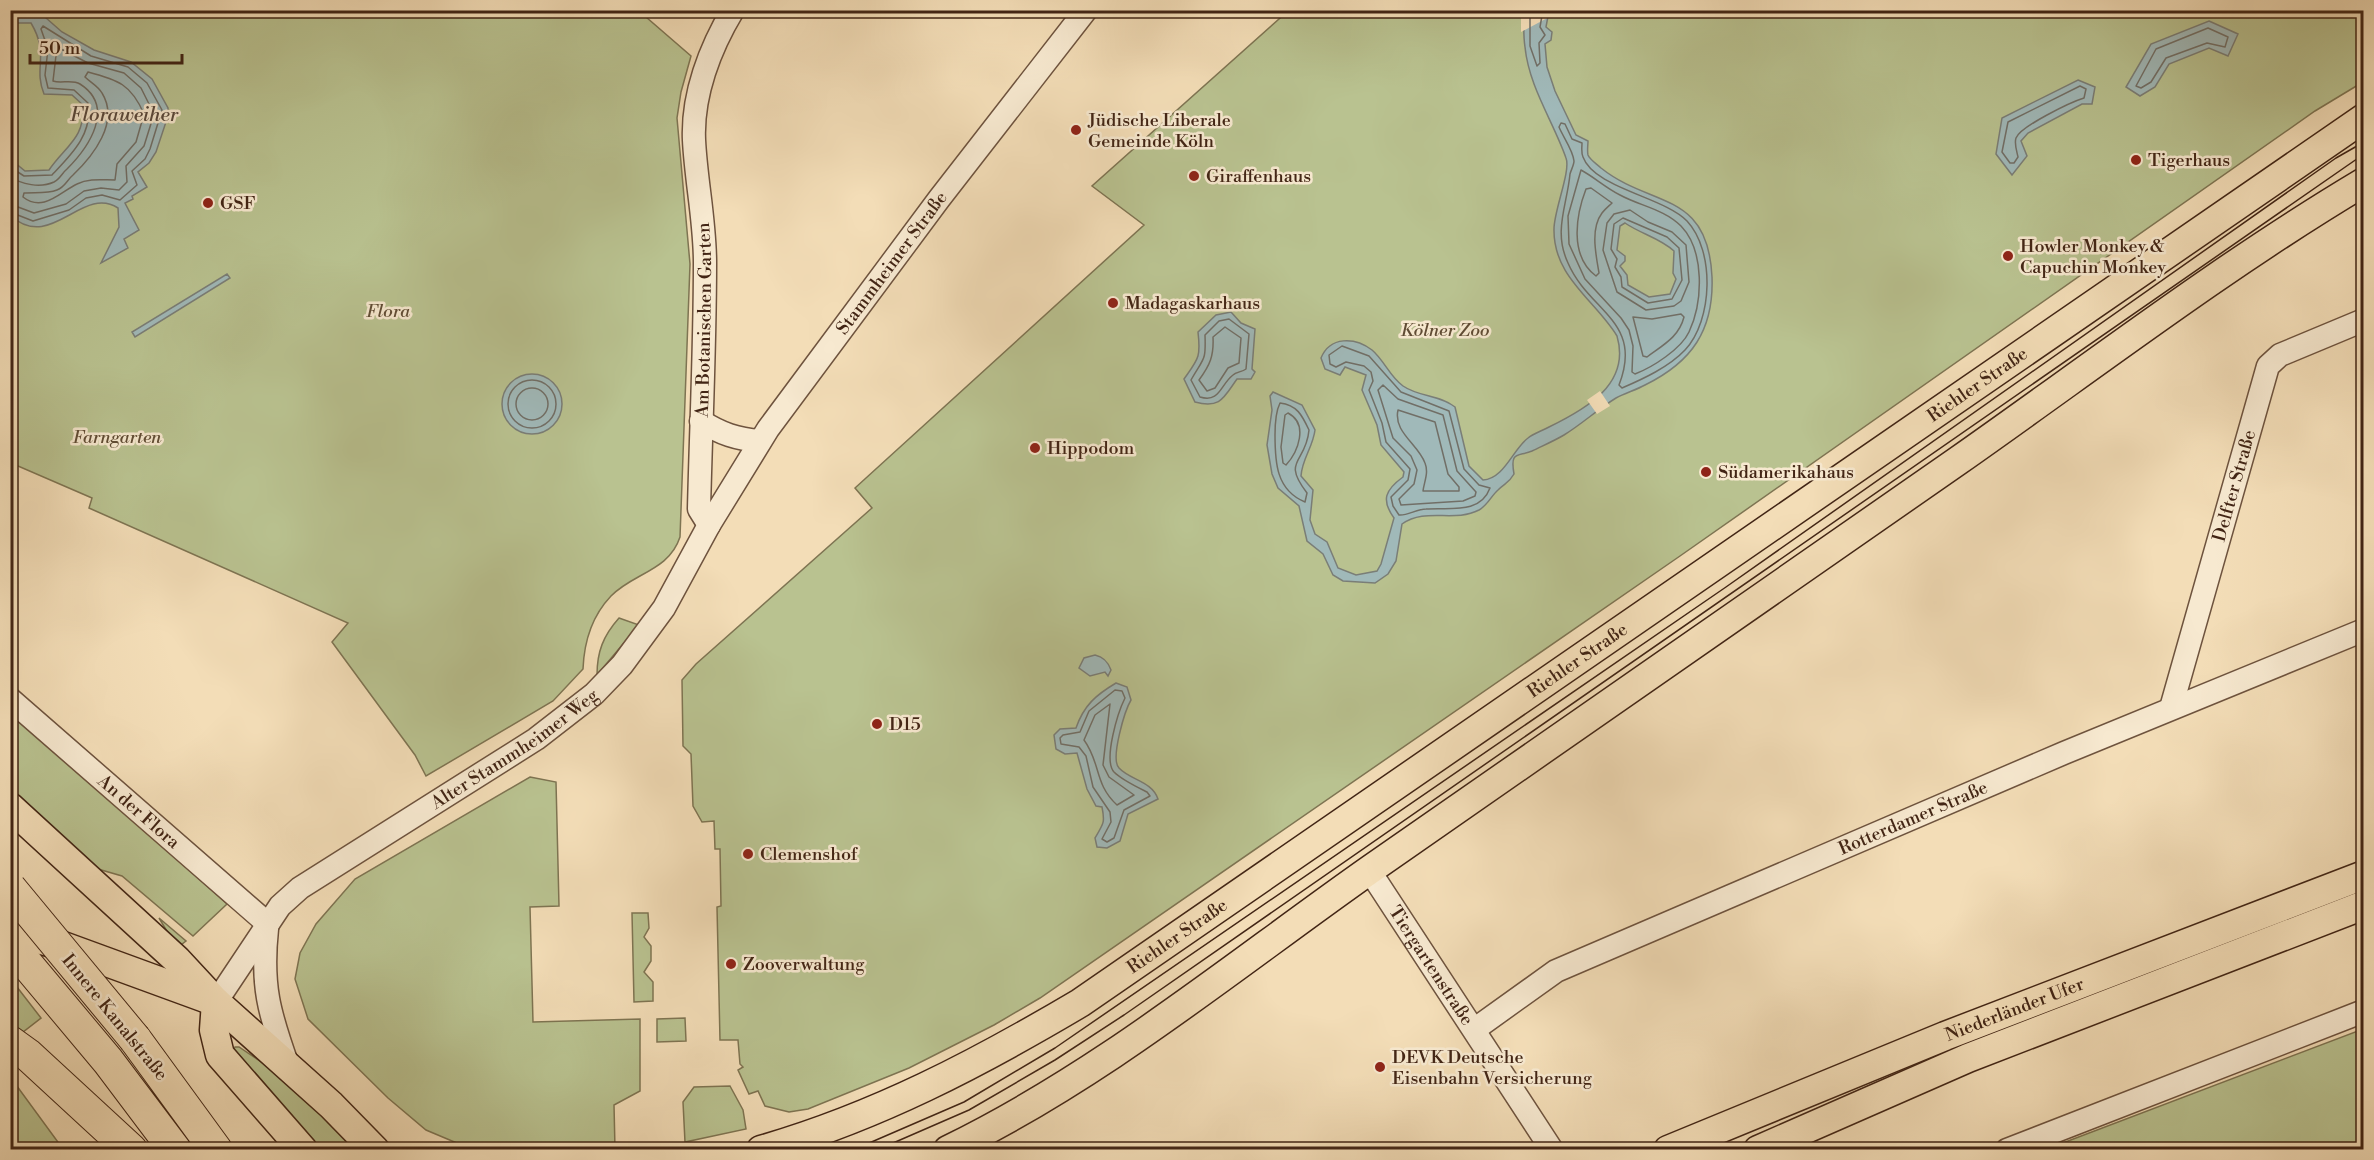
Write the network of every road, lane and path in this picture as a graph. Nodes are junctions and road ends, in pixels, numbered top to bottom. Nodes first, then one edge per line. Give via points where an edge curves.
1 (733, 10) edge
2 (1086, 10) edge
3 (2364, 118) edge
4 (2364, 182) edge
5 (2364, 320) edge
6 (701, 421) junction
7 (760, 441) junction
8 (710, 525) junction
9 (2364, 630) edge
10 (10, 699) edge
11 (2171, 708) junction
12 (10, 807) edge
13 (1369, 870) junction
14 (2364, 875) edge
15 (10, 888) edge
16 (2364, 905) edge
17 (268, 924) junction
18 (10, 931) edge
19 (10, 944) edge
20 (216, 1002) junction
21 (2364, 1011) edge
22 (1475, 1029) junction
23 (10, 1042) edge
24 (288, 1066) junction
25 (377, 1148) edge
26 (131, 1149) edge
27 (175, 1149) edge
28 (216, 1149) edge
29 (303, 1149) edge
30 (760, 1149) edge
31 (948, 1149) edge
32 (1552, 1149) edge
33 (1668, 1149) edge
34 (1758, 1149) edge
35 (2007, 1149) edge

1 - 6 street, Am Botanischen Garten via 706,68 696,110 694,140 705,262
2 - 7 street, Stammheimer Straße via 939,199
3 - 30 main road, Riehler Straße via 1080,1003 922,1090 854,1119
4 - 13 main road via 2179,303 1763,598
5 - 11 street, Delfter Straße via 2280,355 2268,366
6 - 7 street via 719,433
6 - 8 street, Am Botanischen Garten via 699,509
7 - 8 street, Stammheimer Straße
8 - 17 street, Alter Stammheimer Weg via 653,626 594,694 537,739 300,888
9 - 11 street, Rotterdamer Straße
10 - 17 street, An der Flora
11 - 22 street, Rotterdamer Straße via 1556,971
12 - 20 main road via 177,960
13 - 22 street, Tiergartenstraße
13 - 31 main road via 1075,1080
14 - 33 main road, Niederländer Ufer via 1945,1036
15 - 28 highway, Innere Kanalstraße, bridge via 135,1039
16 - 34 main road, Niederländer Ufer via 1968,1058
17 - 20 street, Alter Stammheimer Weg
17 - 24 street via 264,953 266,998
18 - 20 main road via 63,946
19 - 27 highway, Innere Kanalstraße
20 - 24 main road
20 - 29 main road via 214,1030 220,1055
21 - 35 street
22 - 32 street, Tiergartenstraße
23 - 26 highway
24 - 25 main road

